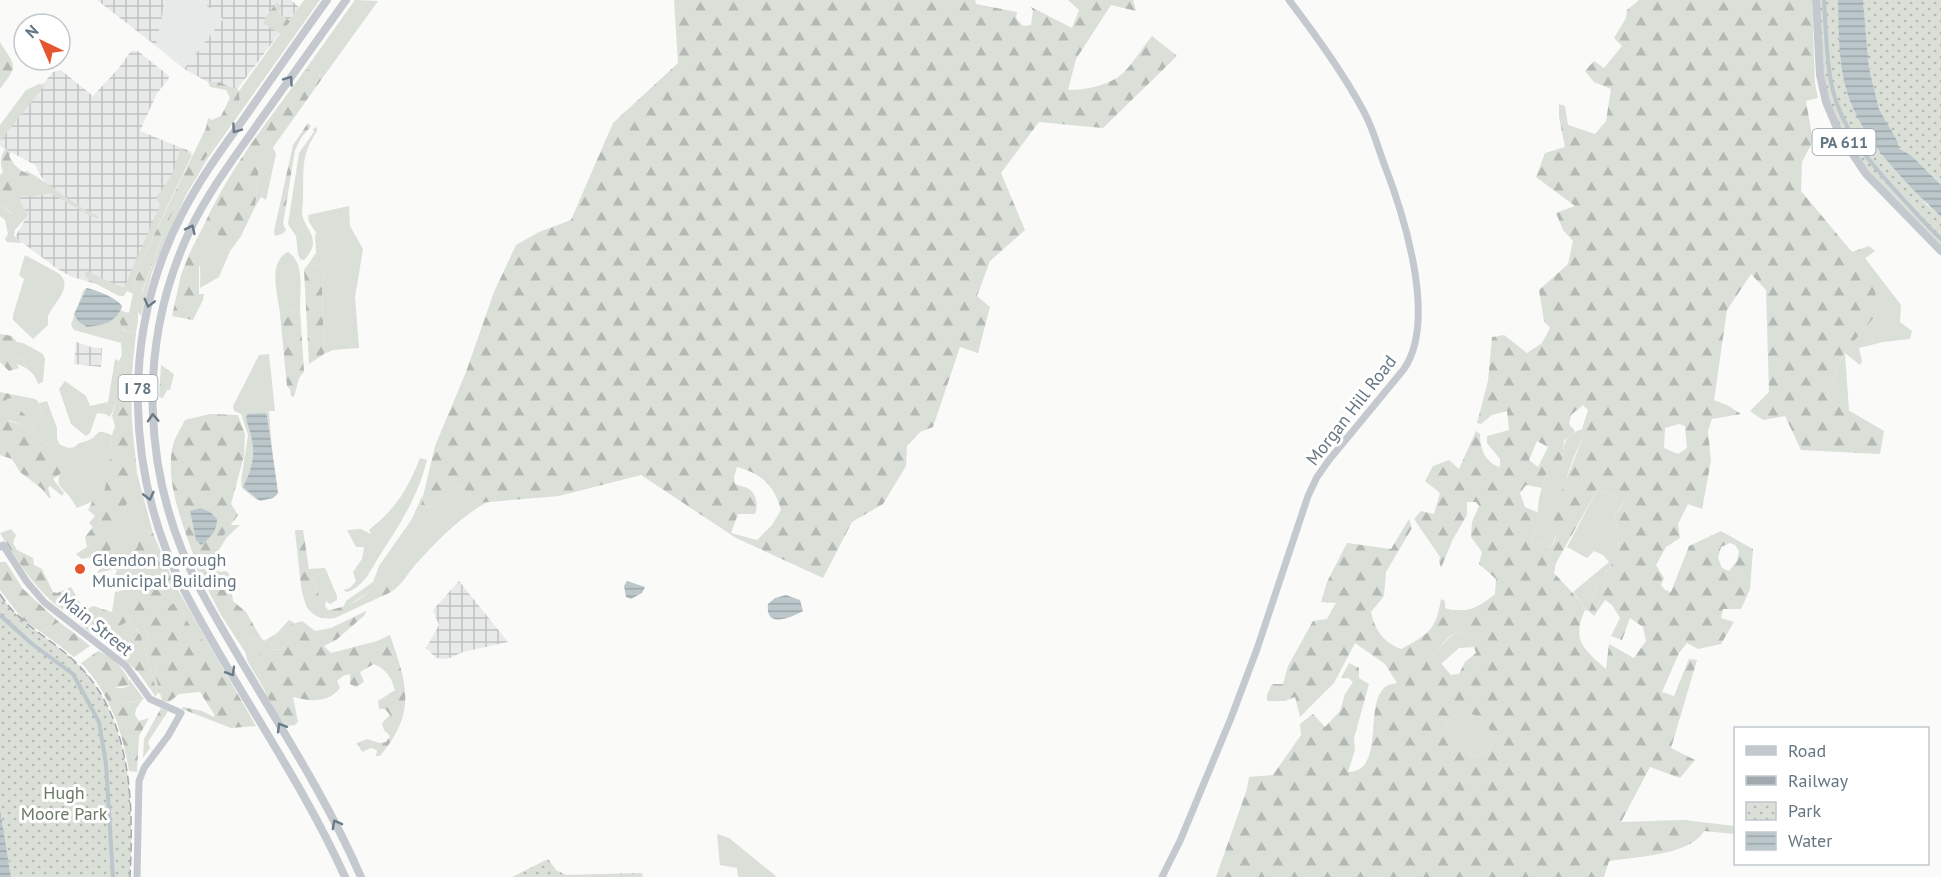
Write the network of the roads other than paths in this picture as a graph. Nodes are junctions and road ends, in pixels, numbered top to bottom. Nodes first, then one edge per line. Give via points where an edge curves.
1 (327, 0) edge
2 (346, 0) edge
3 (1288, 0) edge
4 (1816, 0) edge
5 (1941, 251) edge
6 (3, 549) edge
7 (137, 877) edge
8 (345, 877) edge
9 (361, 877) edge
10 (1162, 877) edge

1 -> 8 highway, I 78 via 215,158 168,244 144,324 137,394 144,471 171,562
9 -> 2 highway, I 78 via 340,832 185,557 163,492 152,398 161,316 186,238 226,168
3 - 10 main road, Morgan Hill Road via 1365,112 1397,199 1410,244 1416,286 1414,347 1404,369 1312,486 1234,712
4 - 5 highway, PA 611 via 1820,75 1840,135 1863,170
6 - 7 main road, Main Street via 44,602 128,669 150,699 181,713 139,781

